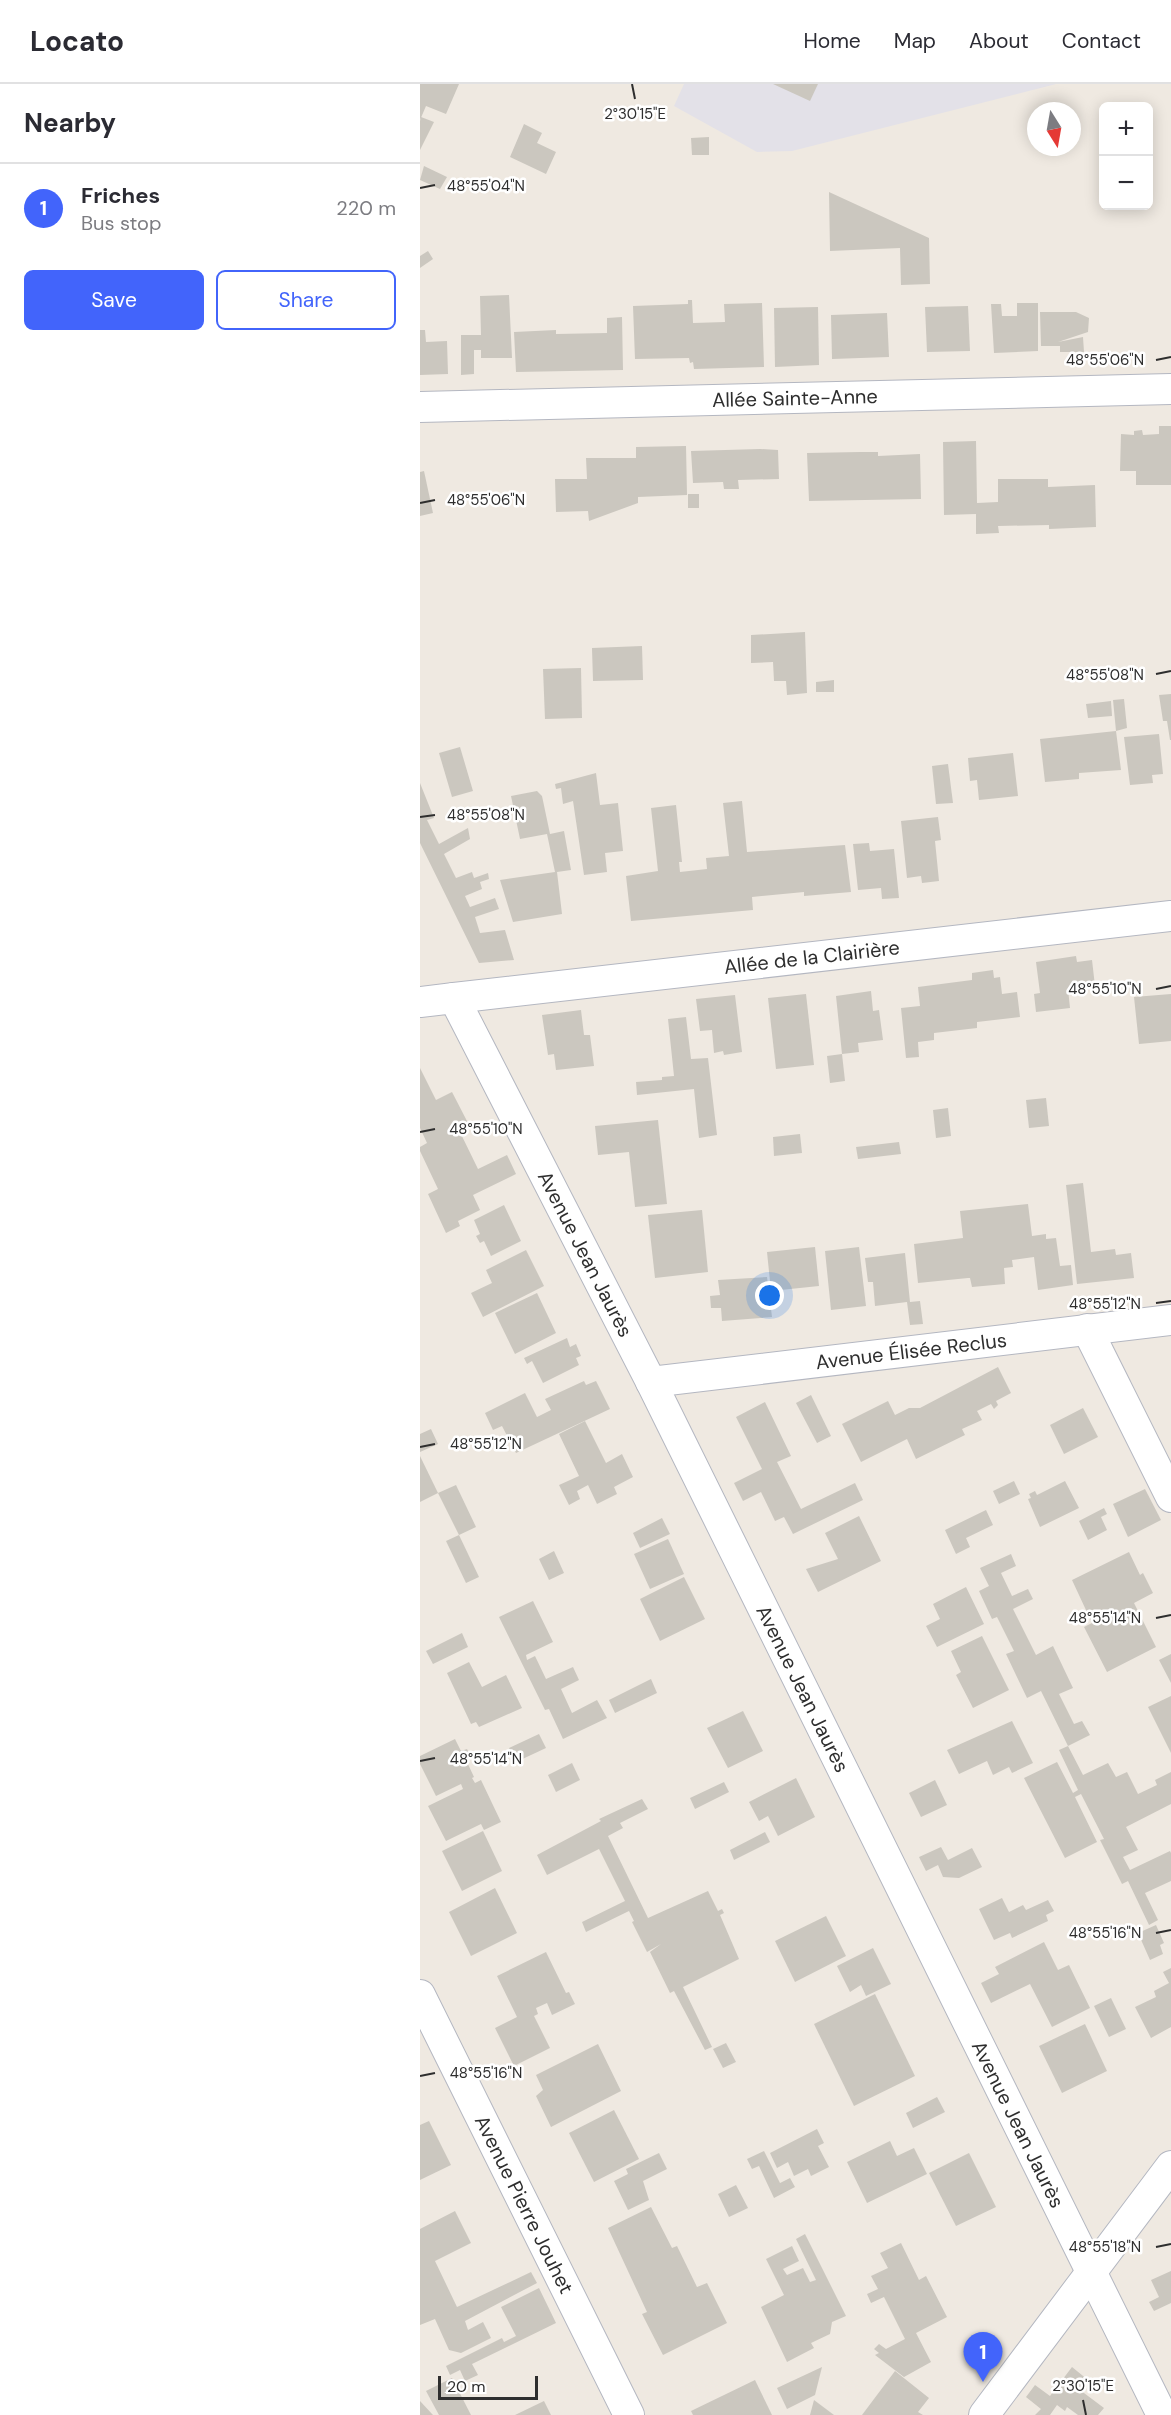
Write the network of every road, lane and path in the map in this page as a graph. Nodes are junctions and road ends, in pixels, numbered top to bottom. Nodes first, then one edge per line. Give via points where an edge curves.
1 (1171, 389) edge
2 (420, 407) edge
3 (1171, 916) edge
4 (454, 998) junction
5 (420, 1002) edge
6 (1171, 1320) edge
7 (1087, 1329) junction
8 (651, 1382) junction
9 (1171, 1497) edge
10 (420, 1995) edge
11 (1171, 2166) edge
12 (1092, 2273) junction
13 (629, 2415) edge
14 (984, 2415) edge
15 (1162, 2415) edge

1 - 2 street, Allée Sainte-Anne
3 - 4 street, Allée de la Clairière
4 - 5 street
4 - 8 street, Avenue Jean Jaurès
6 - 7 street, Avenue Élisée Reclus
7 - 8 street, Avenue Élisée Reclus
7 - 9 street
8 - 12 street, Avenue Jean Jaurès
10 - 13 street, Avenue Pierre Jouhet
11 - 12 street
12 - 14 street
12 - 15 street, Avenue Jean Jaurès

